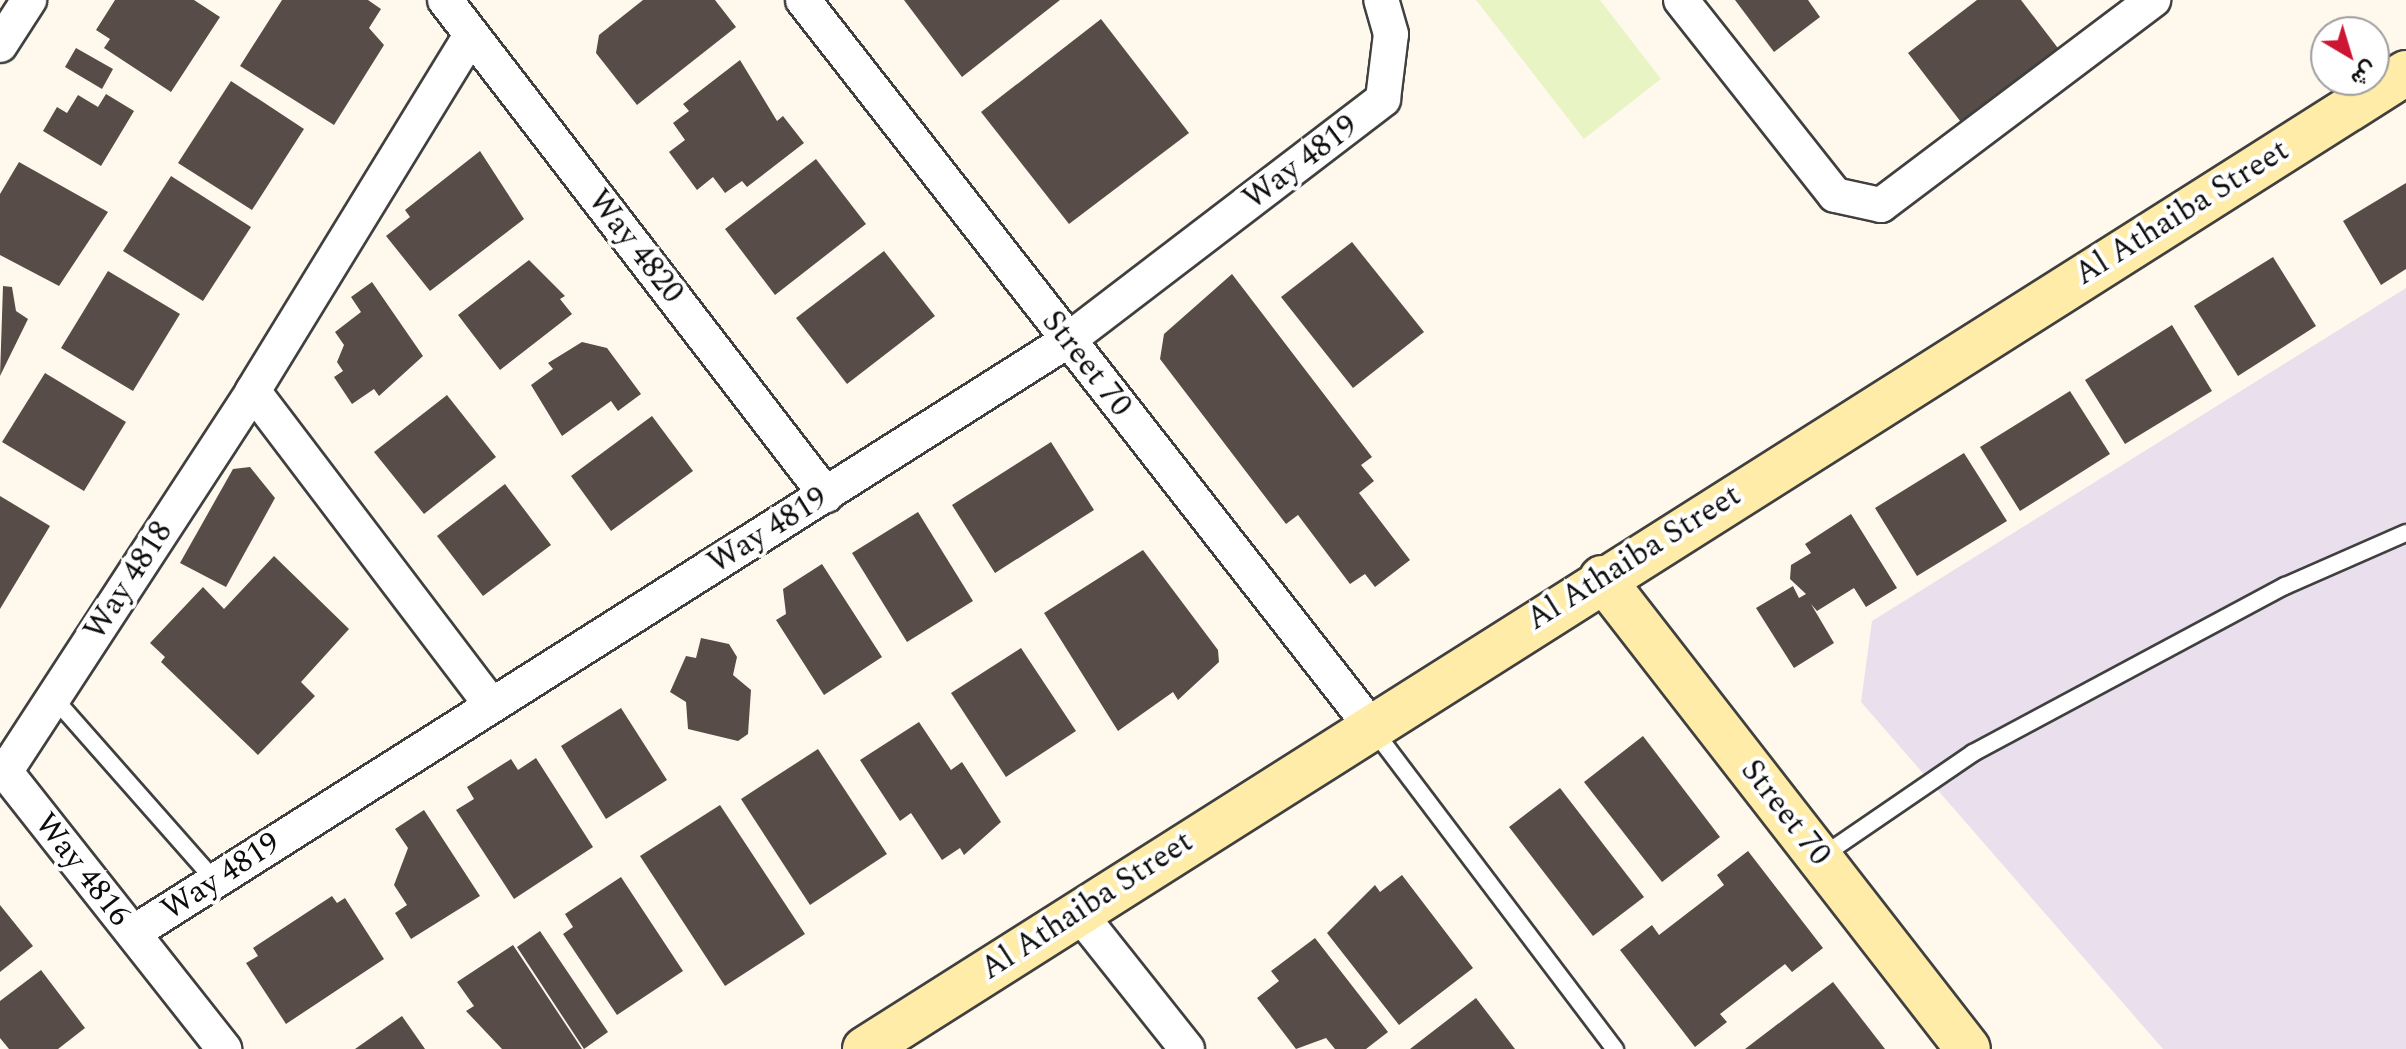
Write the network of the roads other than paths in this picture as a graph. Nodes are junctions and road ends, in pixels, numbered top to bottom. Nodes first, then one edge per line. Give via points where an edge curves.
1 (29, 0) edge
2 (445, 0) edge
3 (803, 0) edge
4 (1381, 0) edge
5 (1681, 0) edge
6 (2153, 0) edge
7 (471, 35) junction
8 (0, 45) edge
9 (2406, 73) edge
10 (1067, 341) junction
11 (253, 391) junction
12 (826, 495) junction
13 (2406, 533) edge
14 (1602, 578) junction
15 (53, 697) junction
16 (491, 704) junction
17 (1370, 725) junction
18 (3, 769) edge
19 (1819, 858) junction
20 (215, 881) junction
21 (1078, 912) junction
22 (133, 933) junction
23 (224, 1049) edge
24 (865, 1049) edge
25 (1187, 1049) edge
26 (1615, 1049) edge
27 (1968, 1049) edge

1 - 8 street
2 - 7 street, Way 4820
3 - 10 street, Street 70
4 - 10 street, Way 4819 via 1391,34 1383,99
5 - 6 street via 1835,195 1881,205
7 - 11 street, Way 4818
7 - 12 street, Way 4820
9 - 14 street, Al Athaiba Street
10 - 12 street, Way 4819
10 - 17 street, Street 70
11 - 15 street, Way 4818
11 - 16 street
12 - 16 street, Way 4819
13 - 19 lane via 2285,586 1973,753
14 - 17 street, Al Athaiba Street
14 - 19 street, Street 70
15 - 18 street, Way 4818
15 - 20 lane
16 - 20 street, Way 4819
17 - 21 street, Al Athaiba Street
17 - 26 lane
18 - 22 street, Way 4816
19 - 27 street, Street 70
20 - 22 street, Way 4819
21 - 24 street, Al Athaiba Street
21 - 25 street
22 - 23 street, Way 4816

